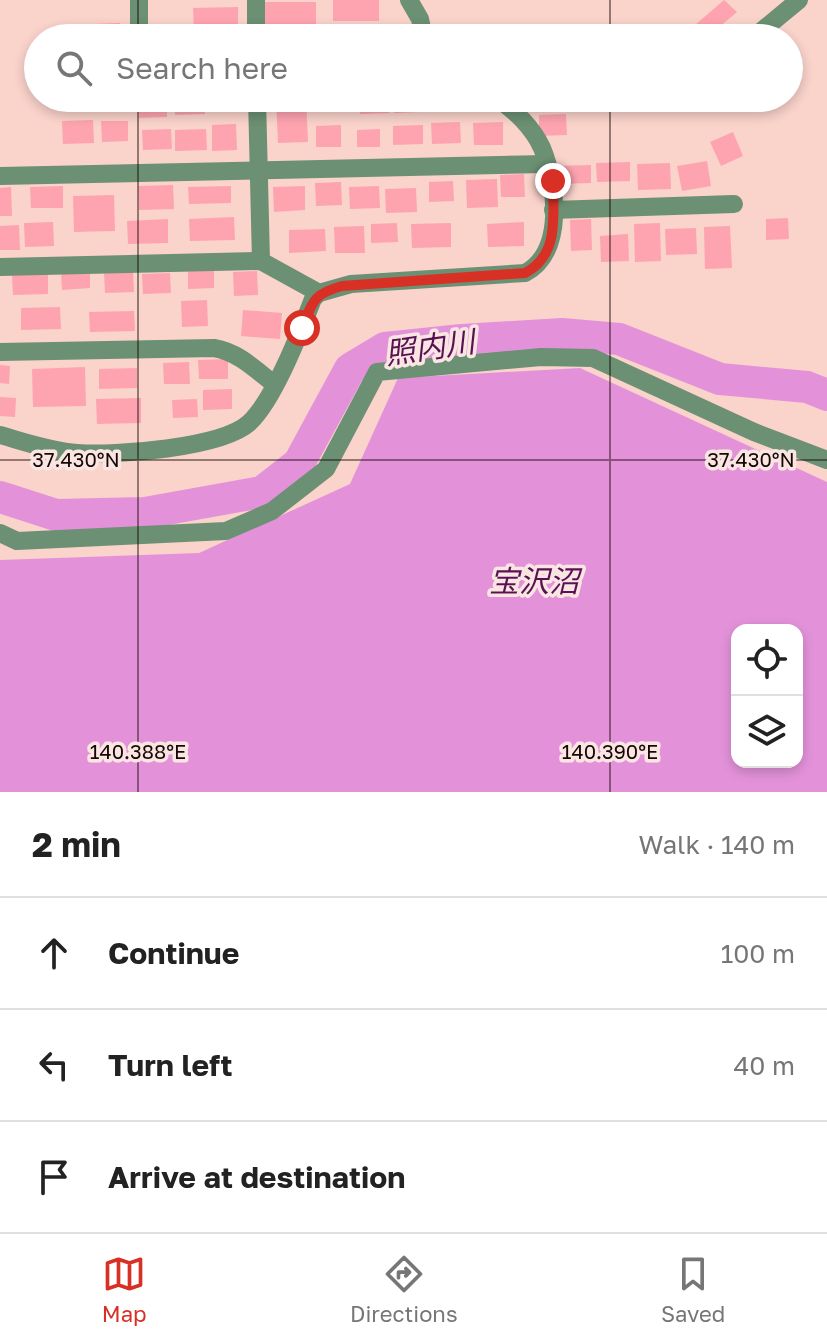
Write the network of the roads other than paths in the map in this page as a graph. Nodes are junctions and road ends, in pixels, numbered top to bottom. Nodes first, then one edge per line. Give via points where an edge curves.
1 (139, 0) edge
2 (256, 0) edge
3 (409, 0) edge
4 (799, 0) edge
5 (139, 24) edge
6 (256, 24) edge
7 (421, 24) edge
8 (770, 24) edge
9 (257, 112) edge
10 (513, 112) edge
11 (547, 164) junction
12 (259, 170) junction
13 (0, 176) edge
14 (734, 204) dead end
15 (553, 210) junction
16 (261, 261) junction
17 (0, 267) edge
18 (319, 293) junction
19 (0, 352) edge
20 (274, 384) junction
21 (0, 435) edge
22 (827, 460) edge
23 (0, 533) edge

1 - 5 street
2 - 6 street
3 - 7 street
4 - 8 street
9 - 12 street
10 - 11 street via 541,147
11 - 12 street
11 - 15 street
12 - 13 street
12 - 16 street
14 - 15 street
15 - 18 street via 553,236 546,252 525,273 351,284
16 - 17 street
16 - 18 street
18 - 20 street
19 - 20 street via 214,348 249,363
20 - 21 street via 242,429 204,441 78,453
22 - 23 street via 593,358 541,357 377,372 326,469 272,511 226,531 17,541

